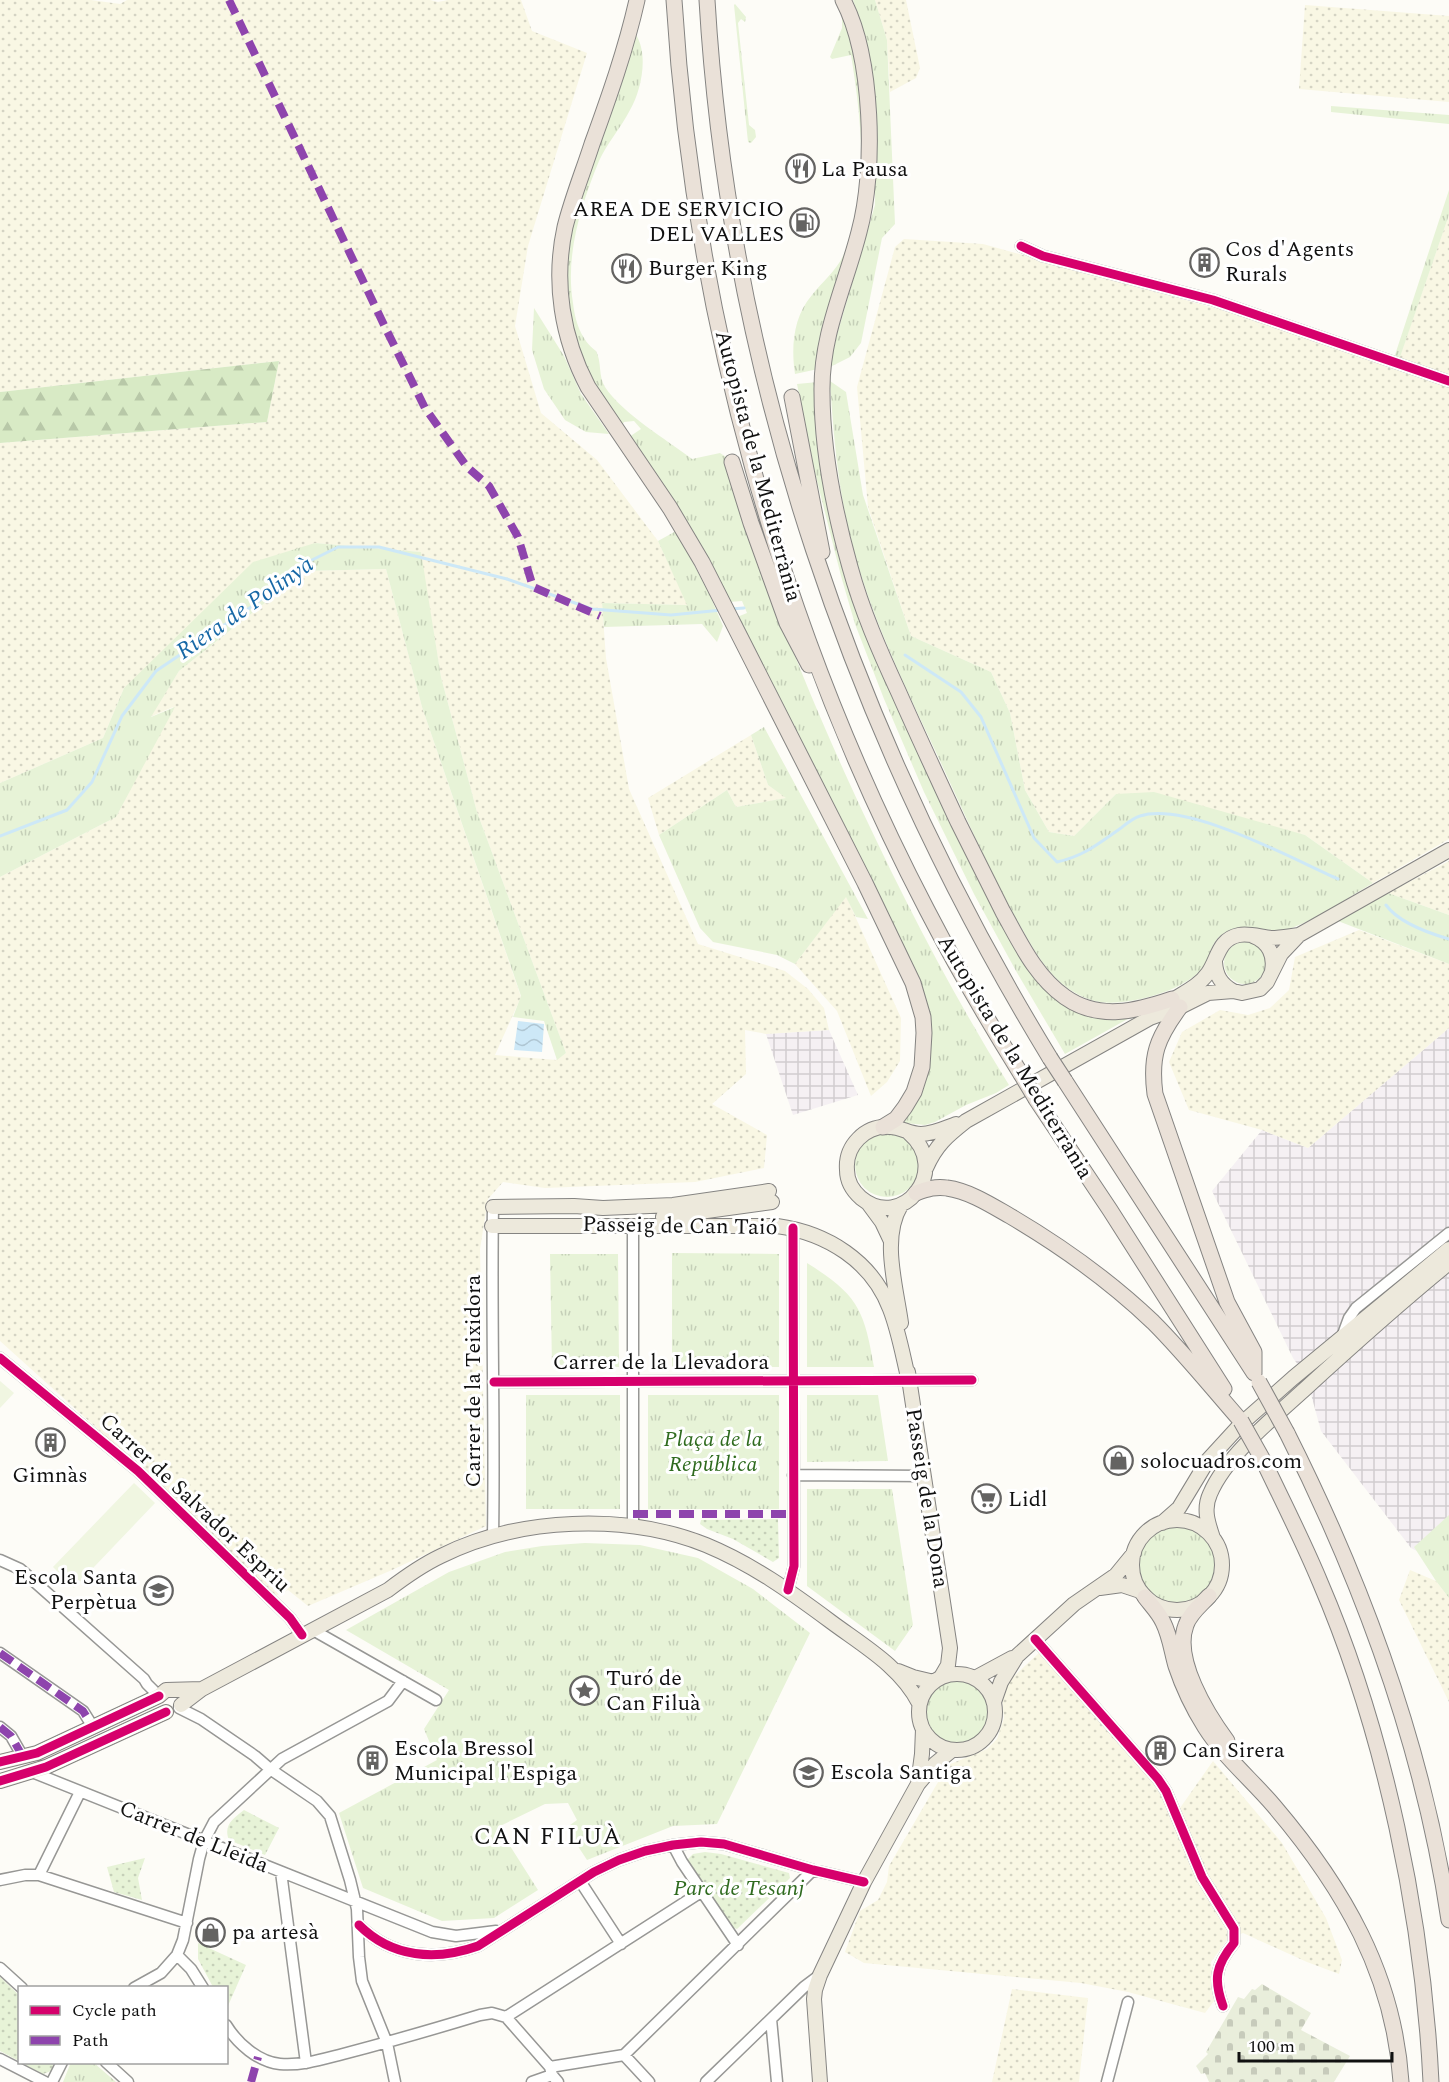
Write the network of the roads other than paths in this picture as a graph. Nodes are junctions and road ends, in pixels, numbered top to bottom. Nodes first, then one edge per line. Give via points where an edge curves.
1 (637, 0) edge
2 (674, 0) edge
3 (707, 0) edge
4 (843, 0) edge
5 (1022, 246) dead end
6 (1449, 381) edge
7 (792, 397) dead end
8 (732, 462) dead end
9 (833, 608) junction
10 (842, 726) junction
11 (1449, 850) edge
12 (1249, 935) junction
13 (1299, 935) junction
14 (1215, 962) junction
15 (1272, 973) junction
16 (1233, 991) junction
17 (1176, 1003) junction
18 (966, 1121) junction
19 (883, 1127) junction
20 (909, 1133) junction
21 (926, 1168) junction
22 (916, 1193) junction
23 (868, 1203) junction
24 (901, 1204) junction
25 (493, 1207) joint
26 (633, 1225) junction
27 (499, 1226) junction
28 (793, 1228) junction
29 (1449, 1233) edge
30 (890, 1241) junction
31 (1449, 1249) edge
32 (1449, 1263) edge
33 (1449, 1272) edge
34 (1429, 1279) junction
35 (1342, 1337) junction
36 (0, 1358) edge
37 (1256, 1377) junction
38 (972, 1380) dead end
39 (633, 1381) junction
40 (793, 1381) junction
41 (909, 1381) junction
42 (494, 1382) junction
43 (1231, 1405) junction
44 (793, 1475) junction
45 (924, 1476) junction
46 (1162, 1523) junction
47 (633, 1527) junction
48 (493, 1536) junction
49 (1213, 1538) junction
50 (1134, 1554) junction
51 (0, 1560) edge
52 (788, 1590) junction
53 (1092, 1590) junction
54 (1142, 1594) junction
55 (1209, 1596) junction
56 (308, 1633) junction
57 (1035, 1639) junction
58 (950, 1648) junction
59 (0, 1653) edge
60 (1017, 1656) junction
61 (896, 1670) junction
62 (970, 1676) junction
63 (938, 1679) junction
64 (403, 1681) junction
65 (145, 1682) junction
66 (202, 1689) junction
67 (162, 1695) junction
68 (436, 1700) dead end
69 (994, 1701) junction
70 (919, 1703) junction
71 (175, 1708) junction
72 (0, 1727) edge
73 (93, 1727) junction
74 (923, 1729) junction
75 (952, 1750) junction
76 (23, 1757) junction
77 (0, 1762) edge
78 (270, 1769) junction
79 (32, 1772) junction
80 (0, 1780) edge
81 (918, 1784) junction
82 (80, 1792) junction
83 (204, 1841) junction
84 (673, 1845) junction
85 (813, 1870) junction
86 (281, 1872) junction
87 (39, 1875) junction
88 (0, 1880) edge
89 (580, 1881) junction
90 (864, 1882) junction
91 (701, 1892) junction
92 (355, 1902) junction
93 (1449, 1920) edge
94 (187, 1923) junction
95 (359, 1925) junction
96 (501, 1930) junction
97 (621, 1944) junction
98 (738, 1945) junction
99 (177, 1955) junction
100 (0, 1968) edge
101 (820, 1975) junction
102 (20, 1986) edge
103 (138, 1986) edge
104 (202, 1986) edge
105 (1128, 2002) dead end
106 (1223, 2006) dead end
107 (506, 2017) junction
108 (771, 2019) junction
109 (228, 2027) edge
110 (1400, 2038) dead end
111 (387, 2043) junction
112 (624, 2055) junction
113 (0, 2059) edge
114 (306, 2063) junction
115 (61, 2064) edge
116 (108, 2064) edge
117 (553, 2075) edge
118 (45, 2082) edge
119 (52, 2082) edge
120 (128, 2082) edge
121 (394, 2082) edge
122 (532, 2082) edge
123 (649, 2082) edge
124 (706, 2082) edge
125 (777, 2082) edge
126 (820, 2082) edge
127 (1107, 2082) edge
128 (1401, 2082) edge
129 (1431, 2082) edge

1 - 19 highway via 620,63 569,211 560,268 562,309 572,352 588,387 675,515 907,968 919,999 924,1052 919,1080 902,1112
2 - 10 highway, Autopista de la Mediterrània via 691,170 728,366 777,548
3 - 9 highway, Autopista de la Mediterrània via 725,169 750,318 787,465
4 - 17 highway via 862,67 870,160 864,213 827,332 822,376 825,442 834,503 868,624 948,801 1024,951 1054,988 1088,1008 1116,1013
5 - 6 street via 1043,256 1213,300
7 - 9 highway
8 - 10 highway via 787,623
9 - 37 highway, Autopista de la Mediterrània, bridge via 879,726 965,909 1050,1058
10 - 43 highway, Autopista de la Mediterrània, bridge via 926,910 993,1029
11 - 13 main road
12 - 13 main road
12 - 14 main road via 1230,938 1217,952
12 - 15 main road via 1259,938 1272,953
13 - 15 main road via 1281,954
14 - 16 main road via 1220,980
14 - 17 main road via 1203,980
15 - 16 main road via 1260,989
16 - 17 main road via 1208,993
17 - 18 main road
17 - 37 highway via 1156,1047 1152,1070 1155,1094 1227,1302 1254,1352
18 - 20 main road via 928,1134
18 - 21 main road via 940,1142
19 - 20 main road
19 - 23 main road via 863,1134 848,1155 848,1180
20 - 21 main road via 924,1154
21 - 22 main road
22 - 24 main road
22 - 43 highway via 938,1187 966,1193 1051,1241 1131,1302
23 - 24 main road via 882,1207
23 - 30 main road, Passeig de la Dona
24 - 30 main road, Passeig de la Dona
25 - 27 street, Carrer de la Teixidora
25 - 27 main road, Passeig de Can Taió via 603,1208 770,1196 655,1218 518,1220
26 - 27 main road, Passeig de Can Taió
26 - 28 main road, Passeig de Can Taió
26 - 39 street
27 - 42 street, Carrer de la Teixidora
28 - 40 street
28 - 41 main road, Passeig de Can Taió via 846,1251 876,1282 890,1308
29 - 35 street via 1356,1308
30 - 41 main road, Passeig de la Dona
31 - 35 main road
32 - 34 main road
33 - 34 street
34 - 49 main road via 1264,1426 1233,1460 1208,1500 1207,1517
35 - 46 main road via 1227,1438 1208,1460 1179,1508
36 - 56 street, Carrer de Salvador Espriu via 138,1471
37 - 93 highway, Autopista de la Mediterrània, bridge via 1346,1558 1398,1701 1424,1797
38 - 41 street, Carrer de la Llevadora
39 - 40 street, Carrer de la Llevadora
39 - 42 street, Carrer de la Llevadora
39 - 47 street
40 - 41 street, Carrer de la Llevadora
40 - 44 street
41 - 45 main road, Passeig de la Dona
42 - 48 street, Carrer de la Teixidora
43 - 129 highway, bridge via 1264,1462 1321,1583 1371,1727 1415,1918
44 - 45 street
44 - 52 street via 794,1566
45 - 58 main road, Passeig de la Dona
46 - 49 main road via 1192,1523
46 - 50 main road via 1145,1535
47 - 48 main road via 559,1525
47 - 52 main road via 705,1545 743,1562
48 - 56 main road via 442,1555 388,1590
49 - 55 main road via 1219,1550 1221,1571
50 - 53 main road via 1116,1575
50 - 54 main road via 1133,1574
51 - 65 street via 20,1569
52 - 61 main road
53 - 54 main road via 1122,1585
53 - 57 main road
54 - 55 main road via 1176,1610
54 - 128 highway via 1162,1621 1183,1686 1206,1729 1303,1841 1350,1912 1383,1990
55 - 110 highway via 1191,1614 1184,1632 1184,1653 1193,1681 1226,1739 1300,1826 1342,1885 1385,1978
56 - 64 street, Carrer de Salvador Espriu
56 - 66 main road
57 - 60 main road
57 - 106 street via 1166,1791 1202,1877 1233,1929 1234,1943 1217,1973
58 - 62 main road, Passeig de la Dona
58 - 63 main road, Passeig de la Dona via 948,1665
59 - 73 street via 83,1711
60 - 62 main road
60 - 69 main road
61 - 63 main road via 913,1677
61 - 70 main road
62 - 63 main road via 950,1674
62 - 69 main road via 988,1690
63 - 70 main road
64 - 68 street, Carrer de Salvador Espriu
64 - 78 street via 388,1701 299,1748
65 - 67 street
65 - 67 street
66 - 67 main road
66 - 71 main road
67 - 71 main road via 160,1706
67 - 71 main road via 181,1697
67 - 73 main road
69 - 75 main road via 992,1727 987,1735 964,1750
70 - 74 main road
71 - 78 street via 210,1725
71 - 79 main road
72 - 76 street via 11,1736
73 - 76 main road
74 - 75 main road via 933,1741
74 - 81 main road
75 - 81 main road
76 - 77 main road
76 - 79 main road
78 - 83 street via 214,1822
78 - 92 street via 327,1811
79 - 80 main road
79 - 82 street, Carrer de Lleida
81 - 90 main road
82 - 83 street, Carrer de Lleida
82 - 87 street
83 - 86 street, Carrer de Lleida
83 - 94 street
84 - 85 street via 724,1844
84 - 89 street via 619,1860
84 - 91 street
85 - 90 street
85 - 98 street
86 - 92 street, Carrer de Lleida
86 - 114 street
87 - 88 street
87 - 94 street
89 - 96 street
89 - 97 street
90 - 101 main road
91 - 97 street
91 - 98 street
92 - 95 street
92 - 96 street, Carrer de Lleida via 432,1932 456,1936
94 - 99 street
95 - 96 street via 369,1935 404,1951 436,1956 478,1946
95 - 111 street via 362,1981
97 - 107 street
98 - 112 street
99 - 103 street via 161,1973
99 - 104 street
100 - 102 street
101 - 108 street
101 - 126 main road via 814,1999
105 - 127 street
107 - 111 street via 480,2015
107 - 117 street
108 - 124 street
108 - 125 street
109 - 114 street via 258,2057 279,2064
111 - 114 street
111 - 121 street
112 - 117 street
112 - 123 street
113 - 118 street
115 - 119 street
116 - 120 street
117 - 122 street

